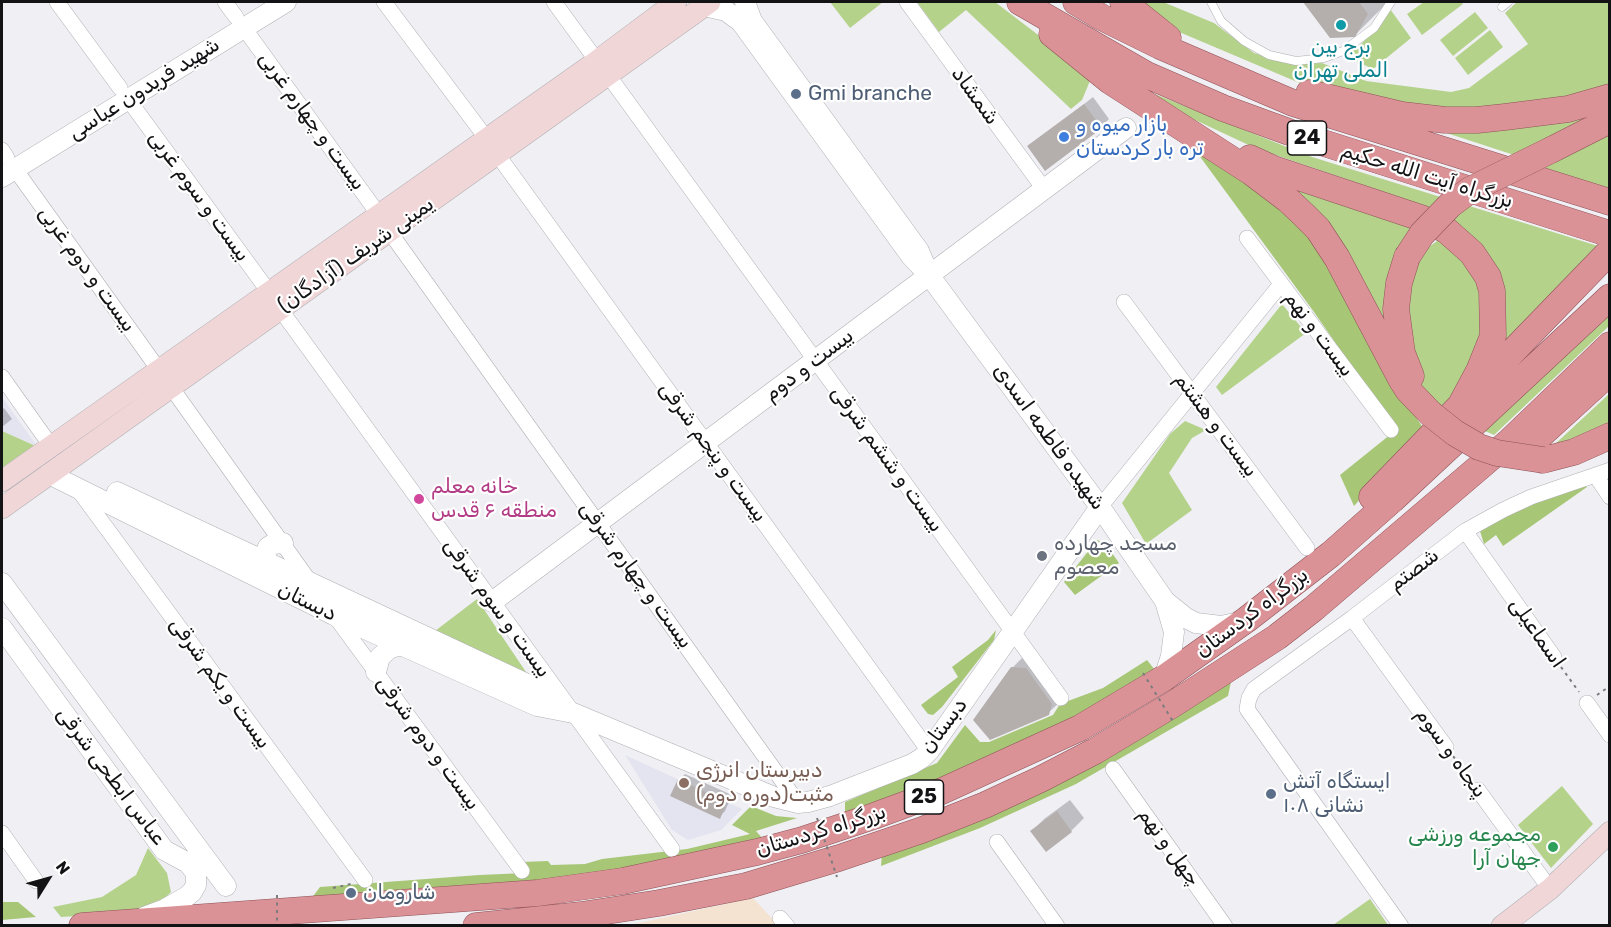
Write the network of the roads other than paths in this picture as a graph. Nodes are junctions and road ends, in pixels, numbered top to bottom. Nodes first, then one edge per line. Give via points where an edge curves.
1 (57, 2) edge
2 (384, 2) edge
3 (554, 2) edge
4 (676, 2) edge
5 (907, 2) edge
6 (1018, 2) edge
7 (1076, 2) edge
8 (1123, 2) edge
9 (1211, 2) edge
10 (1391, 2) edge
11 (275, 3) edge
12 (707, 4) edge
13 (745, 13) edge
14 (235, 15) edge
15 (602, 68) junction
16 (1213, 70) junction
17 (124, 94) junction
18 (1610, 97) edge
19 (1610, 120) edge
20 (1126, 128) dead end
21 (1189, 131) junction
22 (492, 146) junction
23 (5, 163) edge
24 (1044, 189) junction
25 (1610, 202) edge
26 (384, 223) junction
27 (1610, 234) edge
28 (1247, 238) dead end
29 (1603, 259) edge
30 (929, 275) junction
31 (1281, 284) junction
32 (1610, 297) edge
33 (275, 300) junction
34 (1124, 302) dead end
35 (1610, 345) edge
36 (815, 360) junction
37 (1610, 372) edge
38 (2, 377) edge
39 (165, 378) junction
40 (1192, 393) junction
41 (1457, 411) junction
42 (1431, 414) junction
43 (1391, 430) dead end
44 (1610, 436) edge
45 (706, 442) junction
46 (51, 446) junction
47 (1610, 452) edge
48 (1543, 460) junction
49 (55, 470) junction
50 (1603, 473) edge
51 (2, 480) edge
52 (76, 487) junction
53 (98, 490) junction
54 (1610, 496) edge
55 (2, 507) edge
56 (1100, 507) junction
57 (598, 523) junction
58 (1466, 531) junction
59 (283, 543) junction
60 (1386, 548) junction
61 (1319, 551) junction
62 (268, 562) junction
63 (2, 583) edge
64 (310, 583) junction
65 (1166, 601) junction
66 (492, 602) junction
67 (334, 615) junction
68 (1352, 618) junction
69 (1246, 621) junction
70 (2, 628) edge
71 (1012, 631) junction
72 (402, 645) junction
73 (1554, 657) road end
74 (376, 672) junction
75 (1154, 675) junction
76 (1060, 698) dead end
77 (1587, 703) road end
78 (573, 713) junction
79 (1610, 735) edge
80 (1446, 747) road end
81 (929, 751) junction
82 (1113, 769) dead end
83 (1478, 790) road end
84 (798, 803) junction
85 (1610, 832) edge
86 (2, 833) edge
87 (187, 833) junction
88 (997, 842) dead end
89 (672, 849) dead end
90 (164, 850) junction
91 (522, 872) dead end
92 (364, 880) dead end
93 (36, 881) dead end
94 (226, 886) dead end
95 (1550, 889) junction
96 (130, 922) junction
97 (82, 926) edge
98 (476, 926) edge
99 (1057, 926) edge
100 (1225, 926) edge
101 (1401, 926) edge
102 (1502, 926) edge

1 - 17 street, بیست و سوم غربی
2 - 22 street, بیست و پنجم شرقی
3 - 15 street, بیست و ششم شرقی
4 - 15 main road, یمینی شریف (آزادگان)
5 - 24 street, شمشاد
6 - 21 highway via 1110,81
6 - 27 highway, بزرگراه آیت الله حکیم / 24 via 1147,75 1223,108
7 - 16 highway, بزرگراه آیت الله حکیم / 24
8 - 16 highway
9 - 10 lane via 1221,21 1244,41 1269,55 1296,61 1343,51 1374,28
11 - 14 street, شهید فریدون عباسی
12 - 13 street, شهیده فاطمه اسدی
12 - 15 main road, یمینی شریف (آزادگان)
13 - 30 street, شهیده فاطمه اسدی via 911,256
14 - 17 street, شهید فریدون عباسی
14 - 26 street, بیست و چهارم غربی
15 - 22 main road, یمینی شریف (آزادگان)
15 - 36 street, بیست و ششم شرقی
16 - 18 highway via 1402,115 1445,120 1504,117 1568,108
16 - 25 highway, بزرگراه آیت الله حکیم / 24 via 1348,122
17 - 23 street, شهید فریدون عباسی
17 - 33 street, بیست و سوم غربی
19 - 42 highway, bridge via 1470,190 1422,234 1407,256 1397,301 1399,334 1408,369
20 - 24 street, بیست و دوم
21 - 41 highway via 1274,169 1421,218 1446,230 1472,253 1492,291 1492,336 1479,371
21 - 42 highway via 1272,187 1318,229 1347,274 1393,368
22 - 26 main road, یمینی شریف (آزادگان)
22 - 45 street, بیست و پنجم شرقی
23 - 39 street, بیست و دوم غربی
24 - 30 street, بیست و دوم
26 - 33 main road, یمینی شریف (آزادگان)
26 - 57 street, بیست و چهارم شرقی
28 - 31 street, بیست و نهم
29 - 41 highway
30 - 36 street, بیست و دوم
30 - 56 street, شهیده فاطمه اسدی
31 - 40 street
31 - 43 street, بیست و نهم
32 - 61 highway, بزرگراه کردستان / 25 via 1392,500
33 - 39 main road, یمینی شریف (آزادگان)
33 - 66 street, بیست و سوم شرقی
34 - 40 street, بیست و هشتم
35 - 60 highway, بزرگراه کردستان / 25 via 1510,441
36 - 45 street, بیست و دوم
36 - 71 street, بیست و ششم شرقی
37 - 60 highway via 1429,530
38 - 46 street
39 - 46 main road, یمینی شریف (آزادگان)
39 - 49 main road, یمینی شریف (آزادگان)
39 - 59 street
40 - 56 street
40 - 61 street, بیست و هشتم
41 - 61 highway
42 - 48 highway, bridge via 1479,447
44 - 48 highway
45 - 57 street, بیست و دوم
45 - 81 street, بیست و پنجم شرقی
46 - 51 main road, یمینی شریف (آزادگان)
47 - 48 highway via 1578,460
49 - 52 street, دبستان
49 - 53 street, دبستان
49 - 55 main road, یمینی شریف (آزادگان)
50 - 54 street
50 - 58 street, شصتم via 1531,497
52 - 53 street, دبستان
52 - 92 street, بیست و یکم شرقی
53 - 62 street, دبستان
53 - 67 street, دبستان
56 - 65 street, شهیده فاطمه اسدی
56 - 71 street, دبستان
57 - 66 street, بیست و دوم
57 - 84 street, بیست و چهارم شرقی
58 - 68 street, شصتم
58 - 73 street, اسماعیلی
59 - 62 street via 268,547 264,555
59 - 64 street
60 - 98 highway, بزرگراه کردستان / 25 via 1277,637 1223,673 1095,751 985,805 869,848 746,886 581,915
61 - 69 highway, بزرگراه کردستان / 25
62 - 64 street, دبستان
63 - 87 street, عباس ابطحی شرقی
64 - 67 street
64 - 78 street, دبستان via 542,691
65 - 69 street via 1186,618 1208,626
65 - 75 street via 1174,632 1172,656
66 - 78 street, بیست و سوم شرقی
67 - 72 street, دبستان
67 - 74 street, بیست و دوم شرقی
68 - 80 street, پنجاه و سوم
68 - 101 street, شصتم via 1254,689 1247,709
69 - 75 highway, بزرگراه کردستان / 25
70 - 90 street, عباس ابطحی شرقی
71 - 76 street, بیست و ششم شرقی
71 - 81 street, دبستان
72 - 74 street via 390,648 380,657
72 - 78 street, دبستان via 537,706
74 - 91 street, بیست و دوم شرقی
75 - 96 highway, بزرگراه کردستان / 25 via 1080,728 942,790 874,816 757,852 537,893
77 - 79 street
78 - 84 street, دبستان via 774,797
78 - 89 street, بیست و سوم شرقی
81 - 84 street, دبستان via 912,765 830,796
82 - 100 street, چهل و نهم
83 - 95 street, پنجاه و سوم
85 - 95 main road
86 - 93 street
87 - 90 street
87 - 94 street, عباس ابطحی شرقی
88 - 99 street
90 - 96 street, عباس ابطحی شرقی via 193,867 196,885 186,897 165,909
95 - 102 main road
96 - 97 highway, بزرگراه کردستان / 25

